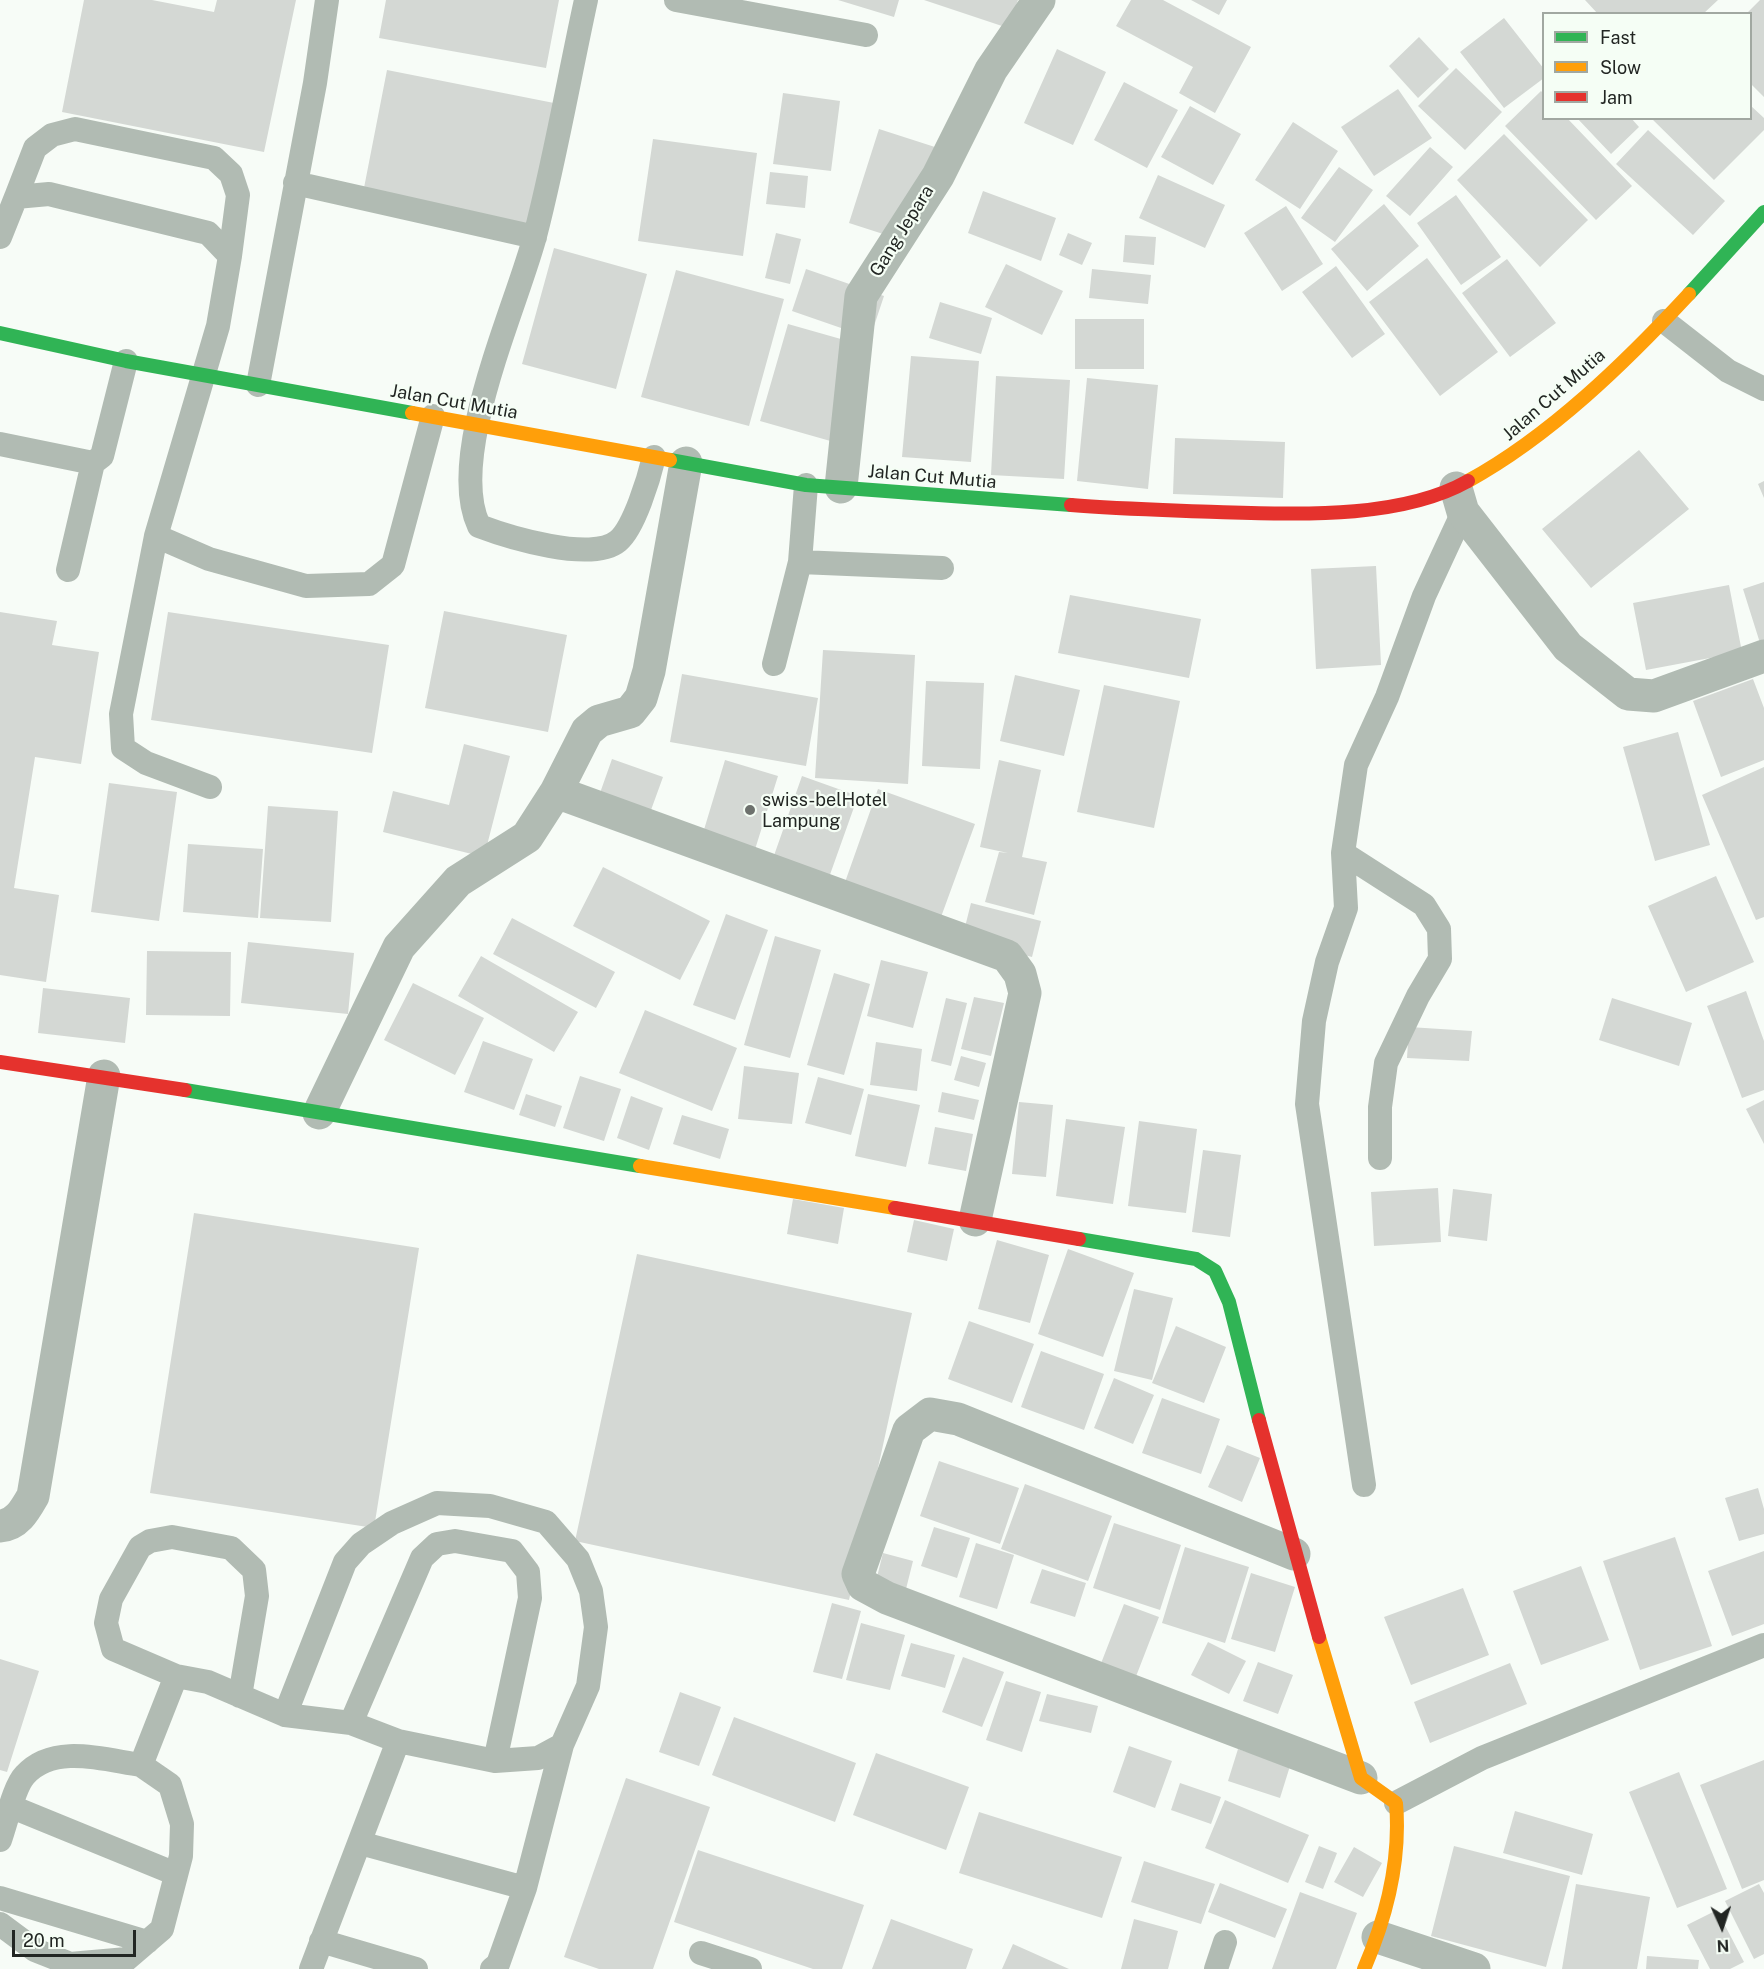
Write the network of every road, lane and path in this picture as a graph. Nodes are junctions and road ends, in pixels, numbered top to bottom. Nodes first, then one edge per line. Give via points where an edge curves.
1 (327, 0) edge
2 (586, 0) edge
3 (676, 0) edge
4 (1039, 0) edge
5 (866, 35) dead end
6 (296, 183) junction
7 (16, 197) junction
8 (1764, 212) edge
9 (0, 237) edge
10 (534, 237) junction
11 (230, 256) junction
12 (1664, 321) junction
13 (0, 333) edge
14 (126, 361) junction
15 (204, 375) junction
16 (258, 385) junction
17 (1764, 389) edge
18 (433, 416) junction
19 (478, 425) junction
20 (0, 444) edge
21 (654, 457) junction
22 (93, 463) junction
23 (686, 463) junction
24 (806, 484) junction
25 (841, 488) junction
26 (1460, 500) junction
27 (156, 536) junction
28 (800, 562) junction
29 (942, 568) dead end
30 (68, 570) dead end
31 (1764, 656) edge
32 (774, 664) dead end
33 (210, 787) dead end
34 (556, 792) junction
35 (1343, 853) junction
36 (0, 1062) edge
37 (104, 1076) junction
38 (319, 1113) junction
39 (1380, 1158) dead end
40 (975, 1220) junction
41 (1364, 1485) dead end
42 (0, 1526) edge
43 (1294, 1554) junction
44 (1764, 1645) edge
45 (176, 1676) junction
46 (240, 1696) junction
47 (285, 1715) junction
48 (351, 1723) junction
49 (398, 1741) junction
50 (562, 1745) junction
51 (495, 1761) junction
52 (141, 1766) junction
53 (1360, 1778) junction
54 (1396, 1803) junction
55 (12, 1807) junction
56 (0, 1840) edge
57 (360, 1843) junction
58 (176, 1874) junction
59 (525, 1888) junction
60 (0, 1898) edge
61 (0, 1924) edge
62 (1378, 1937) junction
63 (321, 1941) junction
64 (147, 1942) junction
65 (1225, 1942) dead end
66 (701, 1953) dead end
67 (312, 1969) edge
68 (416, 1969) edge
69 (492, 1969) edge
70 (750, 1969) edge
71 (1216, 1969) edge
72 (1364, 1969) edge
73 (1474, 1969) edge

1 - 6 lane
2 - 10 lane
3 - 5 lane
4 - 25 street, Gang Jepara via 991,70 938,176 861,296
6 - 10 lane
6 - 16 lane
7 - 9 lane
7 - 11 lane via 49,194 208,233
7 - 11 lane via 35,148 52,135 75,129 213,158 231,174 238,195
8 - 12 street, Jalan Cut Mutia
10 - 19 lane via 489,375
11 - 15 lane via 218,326
12 - 17 lane via 1728,371
12 - 26 street, Jalan Cut Mutia via 1549,428
13 - 14 street, Jalan Cut Mutia
14 - 15 street, Jalan Cut Mutia
14 - 22 lane via 102,456
15 - 16 street, Jalan Cut Mutia
15 - 27 lane
16 - 18 street, Jalan Cut Mutia
18 - 19 street, Jalan Cut Mutia
18 - 27 lane via 393,565 369,584 306,586 209,559
19 - 21 street, Jalan Cut Mutia
19 - 21 lane via 471,464 472,512 479,526 503,536 580,550 607,549 620,540 647,489
20 - 22 lane
21 - 23 street, Jalan Cut Mutia
22 - 30 lane
23 - 24 street, Jalan Cut Mutia
23 - 34 street via 641,698 630,712 599,722 587,731
24 - 25 street, Jalan Cut Mutia
24 - 28 lane
25 - 26 street, Jalan Cut Mutia via 1119,509 1269,513 1377,507 1424,499
26 - 31 street via 1569,647 1628,694 1654,696
26 - 35 lane via 1387,697 1356,765
27 - 33 lane via 121,714 123,748 146,763
28 - 29 lane
28 - 32 lane
34 - 38 street via 527,837 458,881 399,947
34 - 40 street via 1007,956 1020,974 1024,993
35 - 39 lane via 1424,905 1439,929 1440,958 1386,1063 1380,1107
35 - 41 lane via 1346,908 1327,962 1314,1021 1307,1104
36 - 37 street
37 - 38 street
37 - 42 street via 33,1496 20,1517 8,1526
38 - 40 street
40 - 43 street via 1196,1258 1215,1271 1229,1302
43 - 53 street
43 - 53 street via 958,1419 930,1414 909,1430 858,1574 863,1585 887,1599
44 - 54 lane via 1482,1758
45 - 46 lane via 208,1682
45 - 46 lane via 113,1649 106,1623 111,1599 140,1547 172,1537 231,1548 254,1570 256,1596
45 - 52 lane
46 - 47 lane
47 - 48 lane
47 - 50 lane via 345,1562 361,1544 392,1523 437,1503 490,1506 546,1522 578,1559 591,1591 596,1628 588,1686
48 - 49 lane
48 - 51 lane via 422,1558 437,1544 455,1541 512,1551 528,1572 530,1598
49 - 51 lane
49 - 57 lane
50 - 51 lane via 538,1758
50 - 59 lane
52 - 55 lane via 74,1755 40,1762 24,1776
52 - 58 lane via 170,1785 182,1824
53 - 54 street
54 - 62 street via 1400,1840
55 - 56 lane
55 - 58 lane
57 - 59 lane
57 - 63 lane
58 - 64 lane via 162,1929
59 - 69 lane via 498,1964
60 - 64 lane
61 - 64 lane via 35,1950 70,1964 127,1959
62 - 72 street
62 - 73 street
63 - 67 lane
63 - 68 lane
65 - 71 lane
66 - 70 lane

